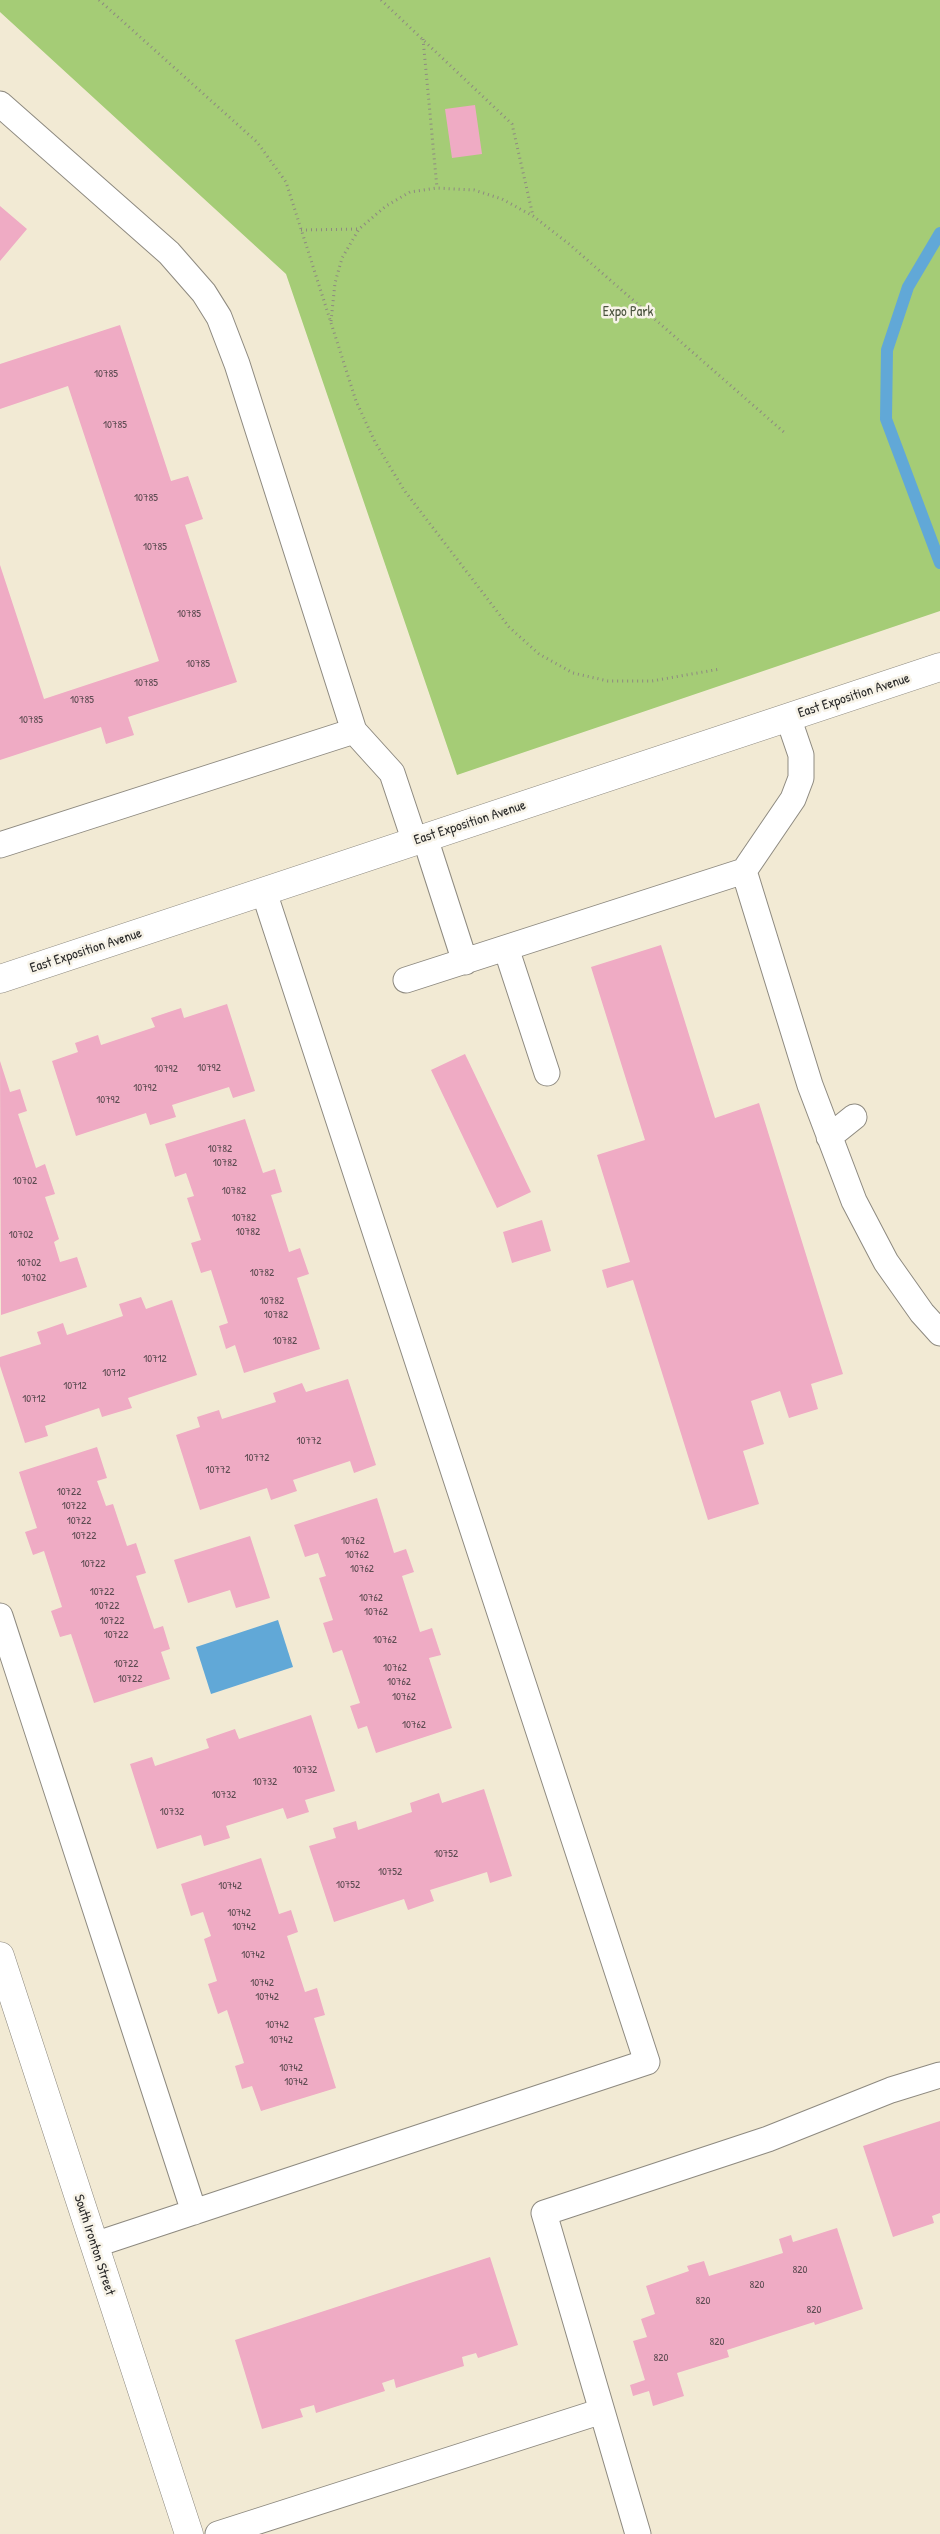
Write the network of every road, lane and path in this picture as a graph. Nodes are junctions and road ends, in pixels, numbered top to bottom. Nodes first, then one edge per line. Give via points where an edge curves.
1 (99, 0) edge
2 (381, 0) edge
3 (423, 39) junction
4 (0, 104) edge
5 (437, 188) junction
6 (533, 216) junction
7 (359, 229) junction
8 (301, 230) junction
9 (331, 324) junction
10 (786, 434) dead end
11 (940, 667) edge
12 (720, 669) dead end
13 (788, 717) junction
14 (354, 732) junction
15 (420, 840) junction
16 (0, 845) edge
17 (744, 870) junction
18 (264, 892) junction
19 (506, 948) junction
20 (465, 962) junction
21 (0, 979) edge
22 (406, 980) dead end
23 (547, 1073) dead end
24 (854, 1117) dead end
25 (829, 1137) junction
26 (940, 1332) edge
27 (0, 1616) edge
28 (0, 1956) edge
29 (940, 2075) edge
30 (194, 2212) junction
31 (94, 2245) junction
32 (602, 2411) junction
33 (189, 2534) edge
34 (218, 2534) edge
35 (638, 2534) edge

1 - 8 path via 257,142 286,182
2 - 3 path
3 - 5 path
3 - 6 path via 512,124
4 - 14 lane via 169,252 204,293 219,317 240,371
5 - 6 path via 474,190 502,199
5 - 7 path via 410,192 386,206
6 - 10 path
7 - 8 path
7 - 9 path via 342,258 335,283
8 - 9 path
9 - 12 path via 356,401 375,442 404,490 509,627 539,654 572,673 608,682 652,681
11 - 13 street, East Exposition Avenue
13 - 15 street, East Exposition Avenue
13 - 17 lane via 800,754 801,778 793,799
14 - 15 lane via 392,773
14 - 16 lane
15 - 18 street, East Exposition Avenue
15 - 20 lane
17 - 19 lane
17 - 25 lane
18 - 21 street, East Exposition Avenue
18 - 30 lane via 647,2062
19 - 20 lane
19 - 23 lane
20 - 22 lane
24 - 25 lane
25 - 26 lane via 854,1201 886,1262 907,1294
27 - 30 lane
28 - 31 street, South Ironton Street
29 - 32 lane via 891,2090 768,2139 544,2213
30 - 31 lane
31 - 33 street, South Ironton Street
32 - 34 lane
32 - 35 lane

